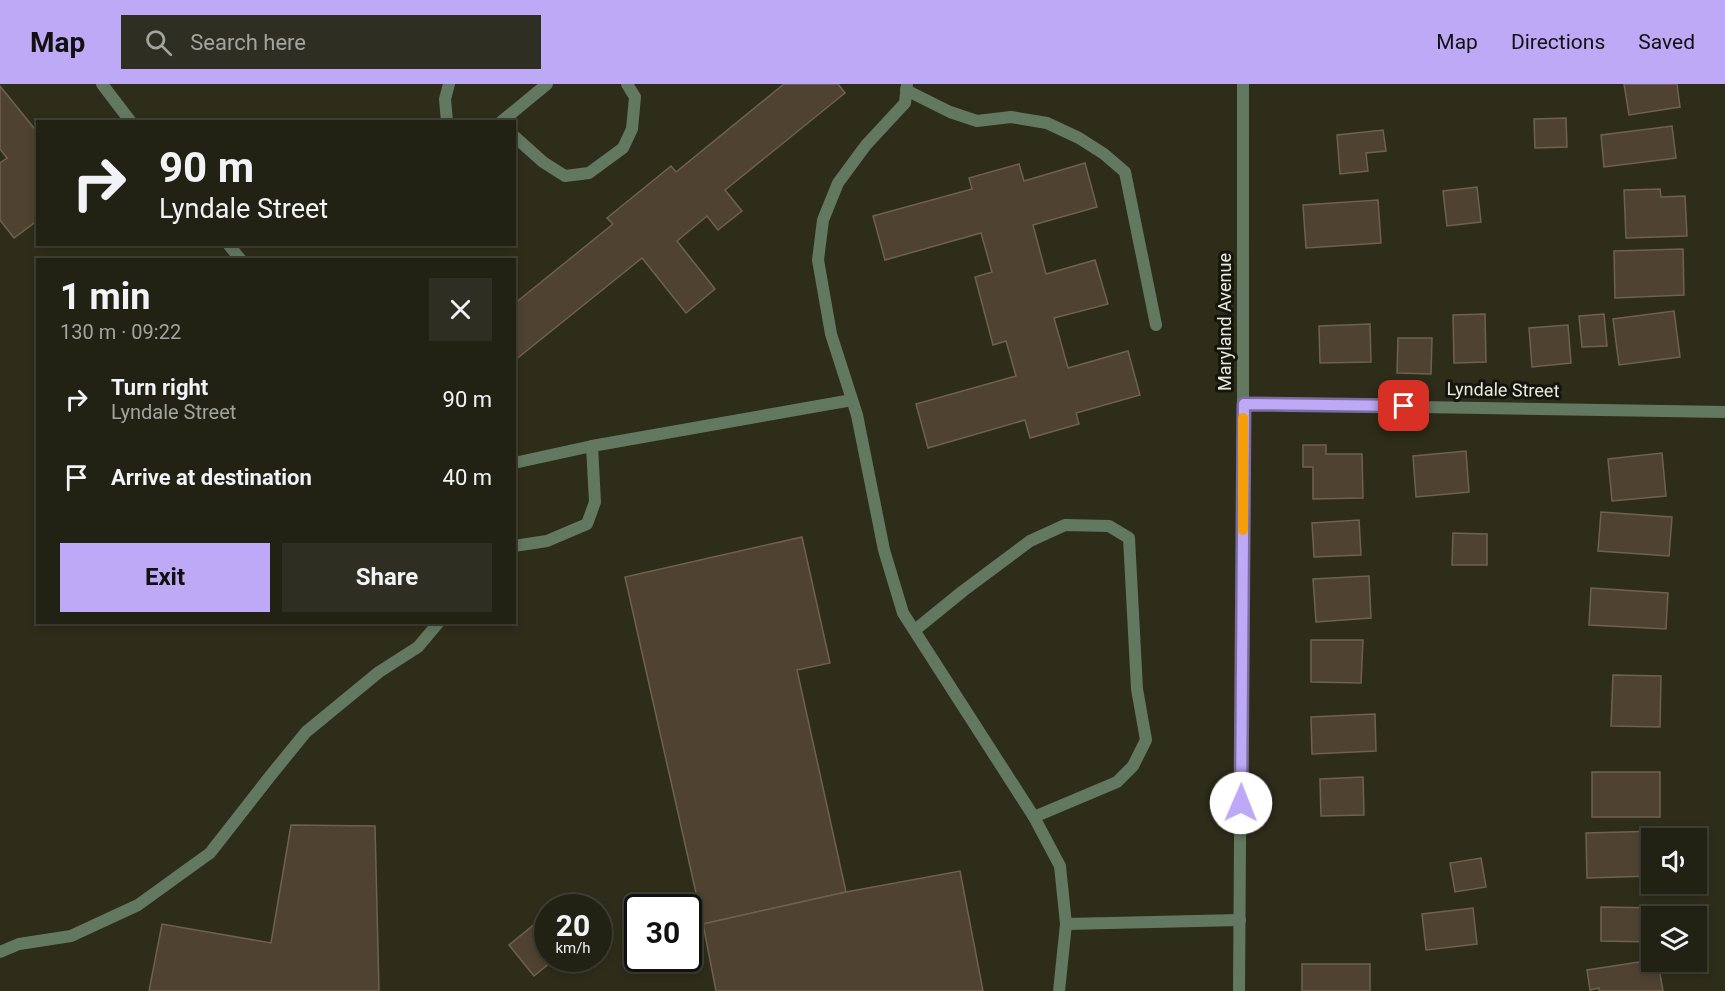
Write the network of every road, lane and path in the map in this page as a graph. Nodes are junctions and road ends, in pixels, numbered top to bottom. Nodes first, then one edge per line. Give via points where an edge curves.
1 (102, 84) edge
2 (449, 84) edge
3 (547, 84) edge
4 (627, 84) edge
5 (1243, 84) edge
6 (907, 87) edge
7 (129, 120) edge
8 (447, 120) edge
9 (503, 120) edge
10 (516, 138) edge
11 (230, 246) edge
12 (239, 258) edge
13 (1156, 325) dead end
14 (852, 400) junction
15 (1244, 404) junction
16 (1725, 412) edge
17 (592, 446) junction
18 (516, 463) edge
19 (516, 546) edge
20 (437, 624) edge
21 (915, 630) junction
22 (1034, 817) junction
23 (1240, 920) junction
24 (1066, 924) junction
25 (0, 952) edge
26 (1059, 991) edge
27 (1239, 991) edge

1 - 7 street
2 - 8 street
3 - 9 street
4 - 10 street via 634,97 632,129 623,148 590,173 565,176
5 - 15 street, Maryland Avenue
6 - 13 street via 950,112 977,121 1011,117 1047,123 1079,138 1125,172
6 - 14 street via 905,103 838,183 823,220 818,260 831,334
11 - 12 street
14 - 17 street
14 - 21 street via 884,550 903,613
15 - 16 street, Lyndale Street
15 - 23 street, Maryland Avenue
17 - 18 street
17 - 19 street via 595,502 586,524 548,541
20 - 25 street via 418,648 379,672 306,732 210,853 138,905 71,936 19,944
21 - 22 street
21 - 22 street via 1030,541 1065,525 1109,526 1129,538 1137,689 1146,740 1133,766 1117,782
22 - 24 street via 1060,866
23 - 24 street
23 - 27 street, Maryland Avenue
24 - 26 street

